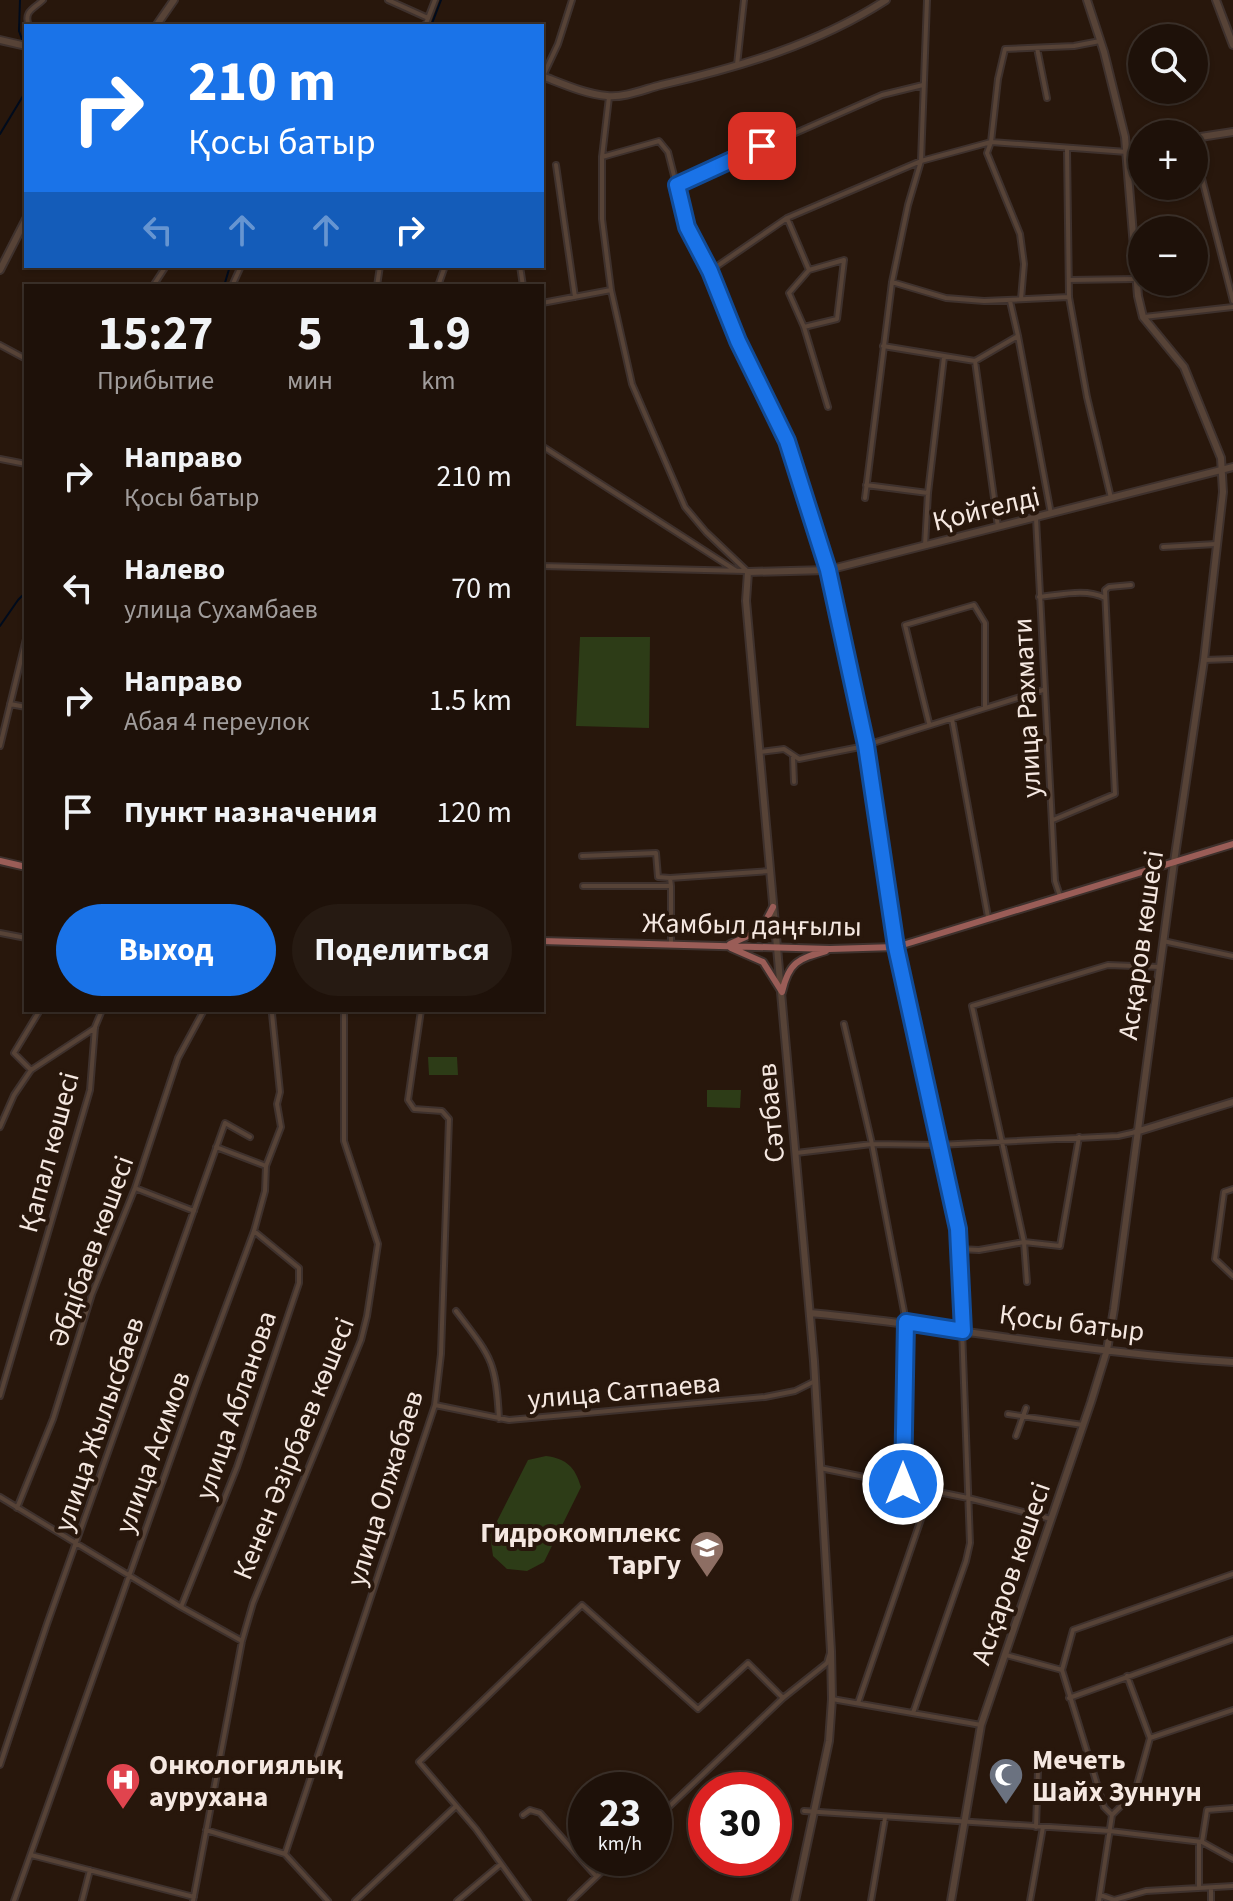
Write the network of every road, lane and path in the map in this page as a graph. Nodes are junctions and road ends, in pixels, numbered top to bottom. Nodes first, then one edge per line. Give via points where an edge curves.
1 (43, 0) edge
2 (174, 0) edge
3 (388, 0) edge
4 (435, 0) edge
5 (572, 0) edge
6 (744, 0) edge
7 (886, 0) edge
8 (927, 0) edge
9 (1087, 0) edge
10 (1216, 0) edge
11 (428, 18) junction
12 (29, 24) edge
13 (157, 24) edge
14 (426, 24) edge
15 (0, 40) edge
16 (1100, 41) junction
17 (1233, 45) edge
18 (24, 46) edge
19 (1037, 48) junction
20 (737, 65) junction
21 (544, 73) edge
22 (544, 78) edge
23 (923, 85) junction
24 (609, 97) junction
25 (1047, 98) dead end
26 (1233, 132) edge
27 (1208, 136) edge
28 (991, 142) junction
29 (1067, 148) junction
30 (1127, 152) junction
31 (602, 157) junction
32 (921, 161) junction
33 (556, 165) dead end
34 (677, 185) junction
35 (1207, 200) edge
36 (1132, 216) edge
37 (787, 218) junction
38 (24, 223) edge
39 (0, 270) edge
40 (809, 270) junction
41 (710, 271) junction
42 (1128, 279) edge
43 (1069, 280) junction
44 (892, 282) junction
45 (611, 290) junction
46 (1139, 296) edge
47 (575, 297) junction
48 (1069, 297) junction
49 (1021, 299) junction
50 (1010, 301) junction
51 (544, 303) edge
52 (1233, 304) edge
53 (1143, 317) junction
54 (804, 327) junction
55 (1018, 336) junction
56 (0, 345) edge
57 (883, 346) junction
58 (944, 357) junction
59 (24, 358) edge
60 (975, 361) junction
61 (828, 407) dead end
62 (544, 447) edge
63 (0, 459) edge
64 (24, 464) edge
65 (1233, 467) edge
66 (1222, 470) junction
67 (866, 485) junction
68 (928, 493) junction
69 (865, 498) dead end
70 (1111, 498) junction
71 (1051, 514) junction
72 (1036, 518) junction
73 (998, 527) junction
74 (1217, 544) junction
75 (925, 546) junction
76 (1163, 547) dead end
77 (544, 566) edge
78 (735, 570) junction
79 (828, 570) junction
80 (748, 572) junction
81 (1131, 585) dead end
82 (1039, 597) junction
83 (1105, 598) junction
84 (24, 647) edge
85 (1233, 659) edge
86 (1204, 660) junction
87 (1043, 690) junction
88 (10, 704) junction
89 (24, 707) edge
90 (985, 707) junction
91 (952, 719) junction
92 (929, 724) junction
93 (866, 745) junction
94 (0, 746) edge
95 (760, 752) junction
96 (793, 757) junction
97 (794, 782) dead end
98 (1053, 820) junction
99 (1233, 844) edge
100 (582, 856) dead end
101 (0, 861) edge
102 (1174, 862) junction
103 (24, 867) edge
104 (770, 871) junction
105 (670, 878) junction
106 (583, 886) dead end
107 (671, 886) junction
108 (1060, 896) junction
109 (773, 907) junction
110 (988, 917) junction
111 (0, 933) edge
112 (24, 938) edge
113 (544, 941) edge
114 (1163, 941) junction
115 (671, 945) junction
116 (725, 946) junction
117 (777, 947) junction
118 (896, 947) junction
119 (830, 949) junction
120 (1233, 956) edge
121 (1160, 967) junction
122 (782, 992) junction
123 (39, 1012) edge
124 (101, 1012) edge
125 (203, 1012) edge
126 (273, 1012) edge
127 (344, 1012) edge
128 (421, 1012) edge
129 (844, 1024) dead end
130 (95, 1027) junction
131 (31, 1070) junction
132 (1233, 1102) edge
133 (0, 1127) edge
134 (1136, 1132) junction
135 (250, 1137) dead end
136 (1079, 1137) junction
137 (1002, 1141) junction
138 (872, 1144) junction
139 (938, 1145) junction
140 (216, 1147) junction
141 (796, 1153) junction
142 (266, 1166) junction
143 (135, 1188) junction
144 (1233, 1189) edge
145 (194, 1211) junction
146 (254, 1231) junction
147 (1024, 1242) junction
148 (959, 1249) junction
149 (1233, 1276) edge
150 (1027, 1282) dead end
151 (456, 1311) dead end
152 (810, 1313) junction
153 (906, 1322) junction
154 (963, 1331) junction
155 (1107, 1350) junction
156 (1233, 1362) edge
157 (815, 1381) junction
158 (0, 1396) edge
159 (435, 1405) junction
160 (1026, 1408) dead end
161 (1008, 1414) dead end
162 (1023, 1416) junction
163 (499, 1419) junction
164 (1083, 1425) junction
165 (1016, 1436) dead end
166 (820, 1468) junction
167 (903, 1484) junction
168 (931, 1490) junction
169 (0, 1497) edge
170 (968, 1498) junction
171 (17, 1508) junction
172 (1051, 1519) junction
173 (77, 1544) junction
174 (1233, 1574) edge
175 (129, 1575) junction
176 (181, 1607) junction
177 (1233, 1639) edge
178 (242, 1641) junction
179 (831, 1651) junction
180 (1006, 1655) junction
181 (1062, 1670) junction
182 (1127, 1676) junction
183 (783, 1698) junction
184 (1069, 1698) junction
185 (832, 1699) junction
186 (858, 1703) junction
187 (1233, 1710) edge
188 (913, 1713) junction
189 (981, 1725) junction
190 (1150, 1738) junction
191 (0, 1765) edge
192 (1038, 1770) dead end
193 (672, 1804) edge
194 (455, 1807) junction
195 (1233, 1808) edge
196 (804, 1811) dead end
197 (814, 1811) junction
198 (523, 1815) dead end
199 (1112, 1815) junction
200 (885, 1818) junction
201 (964, 1822) junction
202 (1036, 1827) junction
203 (1043, 1827) junction
204 (206, 1830) junction
205 (1110, 1831) junction
206 (1200, 1842) junction
207 (568, 1844) edge
208 (285, 1854) junction
209 (31, 1855) junction
210 (1233, 1859) edge
211 (502, 1863) junction
212 (90, 1870) junction
213 (596, 1876) edge
214 (1233, 1886) edge
215 (1199, 1888) junction
216 (1211, 1888) junction
217 (1099, 1898) edge
218 (193, 1899) edge
219 (14, 1901) edge
220 (82, 1901) edge
221 (328, 1901) edge
222 (355, 1901) edge
223 (457, 1901) edge
224 (528, 1901) edge
225 (571, 1901) edge
226 (795, 1901) edge
227 (871, 1901) edge
228 (951, 1901) edge
229 (1030, 1901) edge
230 (1211, 1901) edge

1 - 12 street via 27,15
2 - 13 street
3 - 11 street
4 - 11 street
5 - 21 street
6 - 20 street
7 - 20 street via 810,42
8 - 23 street
9 - 16 street, Асқаров көшесі
10 - 17 street
11 - 14 street
15 - 18 street
16 - 19 street
16 - 30 street, Асқаров көшесі
19 - 25 street
19 - 28 street via 1005,49
20 - 24 street
22 - 24 street
23 - 32 street
23 - 34 street via 882,95
24 - 31 street
26 - 27 street
28 - 29 street
28 - 32 street
28 - 49 street via 987,153 1020,234
29 - 30 street
29 - 43 street
30 - 36 street, Асқаров көшесі
31 - 34 street via 659,141 668,152
31 - 45 street via 602,219
32 - 37 street
32 - 44 street
33 - 47 street
34 - 41 street via 687,227
35 - 52 street
37 - 40 street
37 - 41 street
38 - 39 street
40 - 54 street via 789,293
40 - 54 street via 844,260 837,319
41 - 79 street via 787,441
42 - 43 street
43 - 48 street
44 - 50 street via 946,298
44 - 57 street
45 - 47 street
45 - 80 street via 632,384 685,507
46 - 53 street, Асқаров көшесі
47 - 51 street
48 - 49 street
48 - 70 street
49 - 50 street
50 - 55 street
52 - 53 street
53 - 66 street, Асқаров көшесі via 1184,367
54 - 61 street
55 - 60 street
55 - 71 street
56 - 59 street
57 - 58 street
57 - 67 street
58 - 60 street
58 - 68 street
60 - 73 street
62 - 78 street
63 - 64 street
65 - 66 street, Қойгелді
66 - 70 street, Қойгелді
66 - 74 street, Асқаров көшесі
67 - 68 street
67 - 69 street
68 - 75 street
70 - 71 street, Қойгелді
71 - 72 street, Қойгелді
72 - 73 street, Қойгелді
72 - 82 street, улица Рахмати
73 - 75 street, Қойгелді
74 - 76 street
74 - 86 street, Асқаров көшесі
75 - 79 street, Қойгелді
77 - 78 street
78 - 80 street
79 - 80 street, Қойгелді
79 - 93 street
80 - 95 street, Сәтбаев
81 - 83 street via 1106,588
82 - 83 street via 1080,593
82 - 87 street, улица Рахмати
83 - 98 street via 1116,792
84 - 88 street
85 - 86 street
86 - 102 street, Асқаров көшесі
87 - 90 street
87 - 98 street, улица Рахмати
88 - 89 street
88 - 94 street
90 - 91 street
90 - 92 street via 985,623 974,605 905,625
91 - 92 street
91 - 110 street
92 - 93 street
93 - 96 street
93 - 118 street
95 - 96 street via 784,749
95 - 104 street, Сәтбаев
96 - 97 street
98 - 108 street, улица Рахмати
99 - 102 main road, Жамбыл даңғылы
100 - 105 street via 652,851 658,877
101 - 103 main road
102 - 108 main road, Жамбыл даңғылы
102 - 114 street, Асқаров көшесі
104 - 105 street
104 - 109 street, Сәтбаев
105 - 107 street
106 - 107 street
107 - 115 street
108 - 110 main road, Жамбыл даңғылы
109 - 116 main road via 761,930
109 - 117 street, Сәтбаев
110 - 118 main road, Жамбыл даңғылы
111 - 112 street
113 - 115 main road, Жамбыл даңғылы
114 - 120 street
114 - 121 street, Асқаров көшесі
115 - 116 main road, Жамбыл даңғылы
116 - 117 main road, Жамбыл даңғылы
116 - 122 main road via 763,962
117 - 119 main road, Жамбыл даңғылы
117 - 122 street, Сәтбаев
118 - 119 main road, Жамбыл даңғылы
118 - 139 street
119 - 122 main road via 791,965
121 - 134 street, Асқаров көшесі
121 - 137 street via 1108,965 972,1006
122 - 141 street, Сәтбаев
123 - 131 street via 14,1053
124 - 130 street, Қапал көшесі
125 - 143 street, Әбдібаев көшесі via 178,1058
126 - 142 street, улица Асимов via 281,1127
127 - 178 street, Кенен Әзірбаев көшесі via 344,1141 378,1244 367,1316
128 - 159 street, улица Олжабаев via 408,1100 414,1109 442,1111 449,1119
129 - 138 street
130 - 131 street
130 - 158 street, Қапал көшесі via 90,1090
131 - 133 street
132 - 134 street
134 - 136 street
134 - 155 street, Асқаров көшесі
135 - 140 street via 225,1123
136 - 137 street
136 - 147 street via 1060,1246
137 - 139 street
137 - 147 street
138 - 139 street
138 - 141 street
138 - 153 street
139 - 148 street
140 - 142 street
140 - 145 street, улица Жылысбаев
141 - 152 street, Сәтбаев
142 - 146 street, улица Асимов
143 - 145 street
143 - 171 street, Әбдібаев көшесі
144 - 149 street via 1224,1192 1215,1259
145 - 173 street, улица Жылысбаев
146 - 175 street, улица Асимов
146 - 176 street, улица Абланова via 299,1268 299,1283 237,1467
147 - 148 street
147 - 150 street
148 - 154 street
151 - 163 street via 496,1372
152 - 153 street, Қосы батыр
152 - 157 street, Сәтбаев
153 - 154 street, Қосы батыр
153 - 167 street
154 - 155 street, Қосы батыр
154 - 170 street
155 - 156 street, Қосы батыр
155 - 164 street, Асқаров көшесі
157 - 163 street, улица Сатпаева via 765,1397
157 - 166 street, Сәтбаев
159 - 163 street, улица Сатпаева
159 - 208 street, улица Олжабаев
160 - 162 street
161 - 162 street
162 - 164 street
162 - 165 street
164 - 172 street, Асқаров көшесі
166 - 167 street
166 - 179 street, Сәтбаев
167 - 168 street
168 - 170 street
168 - 186 street
169 - 171 street
170 - 172 street
170 - 188 street via 968,1552
171 - 173 street
172 - 180 street, Асқаров көшесі
173 - 175 street
173 - 191 street, улица Жылысбаев
174 - 181 street via 1073,1630
175 - 176 street
175 - 209 street, улица Асимов
176 - 178 street
177 - 182 street
178 - 204 street, Кенен Әзірбаев көшесі
179 - 183 street via 827,1663
179 - 185 street, Сәтбаев
180 - 181 street
180 - 189 street, Асқаров көшесі
181 - 184 street
182 - 184 street
182 - 190 street
183 - 193 street
183 - 194 street via 748,1663 698,1709 582,1605 419,1762
184 - 199 street via 1104,1807
185 - 186 street
185 - 197 street, Сәтбаев
186 - 188 street
187 - 190 street
188 - 189 street
189 - 201 street, Асқаров көшесі
190 - 199 street via 1137,1785
192 - 202 street
194 - 211 street
194 - 222 street
195 - 206 street via 1207,1810
196 - 197 street
197 - 200 street
197 - 226 street, Сәтбаев
198 - 207 street via 530,1810 540,1813
199 - 205 street
200 - 201 street
200 - 227 street
201 - 202 street
201 - 228 street, Асқаров көшесі
202 - 203 street
203 - 205 street
203 - 229 street
204 - 208 street
204 - 218 street, Кенен Әзірбаев көшесі
205 - 206 street
205 - 217 street
206 - 210 street
206 - 215 street
208 - 221 street
209 - 212 street
209 - 219 street, улица Асимов
211 - 223 street
211 - 224 street
212 - 218 street
212 - 220 street
213 - 225 street
214 - 216 street
215 - 216 street
215 - 217 street via 1146,1891 1121,1900
216 - 230 street

